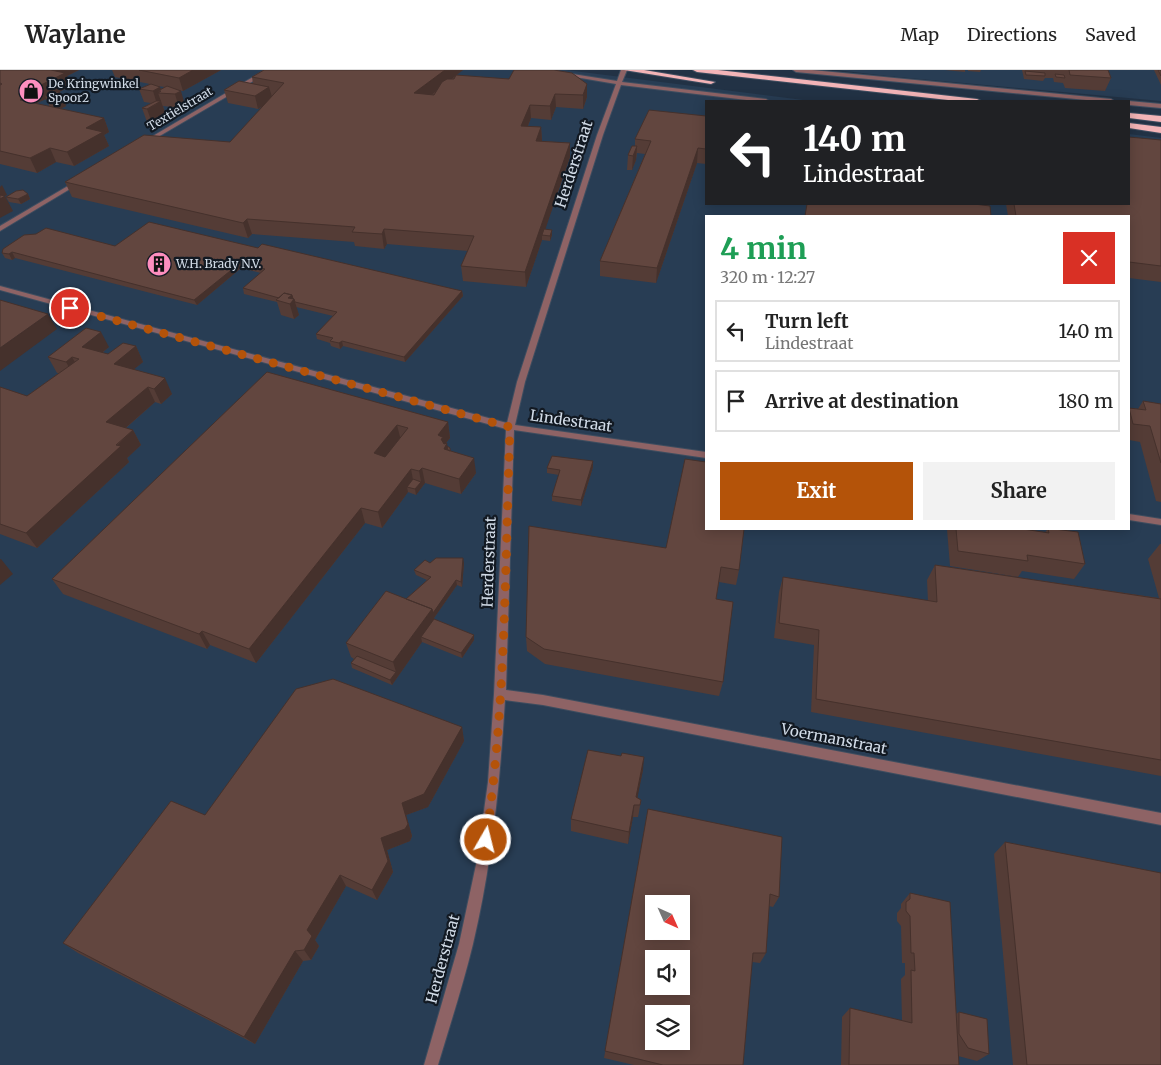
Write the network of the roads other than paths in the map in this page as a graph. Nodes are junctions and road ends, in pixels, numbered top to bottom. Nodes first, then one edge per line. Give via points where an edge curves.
1 (269, 70) edge
2 (537, 70) edge
3 (624, 70) edge
4 (628, 70) edge
5 (697, 70) edge
6 (796, 70) edge
7 (716, 82) dead end
8 (618, 83) junction
9 (758, 100) edge
10 (968, 100) edge
11 (1101, 100) edge
12 (1130, 103) edge
13 (1161, 106) edge
14 (1130, 116) edge
15 (1161, 119) edge
16 (1130, 126) edge
17 (1161, 130) edge
18 (140, 146) edge
19 (82, 180) edge
20 (0, 229) edge
21 (0, 288) edge
22 (510, 427) junction
23 (705, 456) edge
24 (1130, 517) edge
25 (1161, 522) edge
26 (500, 694) junction
27 (1161, 819) edge
28 (431, 1065) edge

1 - 18 street, Textielstraat
2 - 8 street
3 - 8 street, Herderstraat
4 - 7 highway
5 - 10 highway
6 - 11 street
8 - 9 street
8 - 22 street, Herderstraat via 521,382
12 - 13 street
14 - 15 highway
16 - 17 highway
19 - 20 street
21 - 22 street, Lindestraat
22 - 23 street, Lindestraat
22 - 26 street, Herderstraat
24 - 25 street
26 - 27 street, Voermanstraat
26 - 28 street, Herderstraat via 494,782 483,860 466,944

